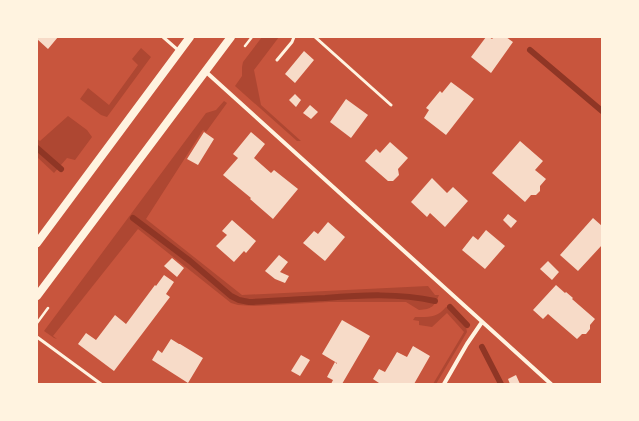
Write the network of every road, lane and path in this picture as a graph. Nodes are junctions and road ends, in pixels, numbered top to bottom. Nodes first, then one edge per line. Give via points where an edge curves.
1 (163, 37) edge
2 (190, 37) edge
3 (231, 37) edge
4 (294, 37) edge
5 (315, 37) edge
6 (180, 51) junction
7 (277, 60) dead end
8 (205, 71) junction
9 (391, 105) dead end
10 (37, 243) edge
11 (37, 296) edge
12 (482, 322) junction
13 (37, 337) edge
14 (101, 384) edge
15 (444, 384) edge
16 (551, 384) edge

1 - 6 lane
2 - 6 main road
3 - 8 main road
4 - 7 lane
5 - 9 lane
6 - 10 main road
8 - 11 main road
8 - 12 street
12 - 15 street
12 - 16 street
13 - 14 lane

